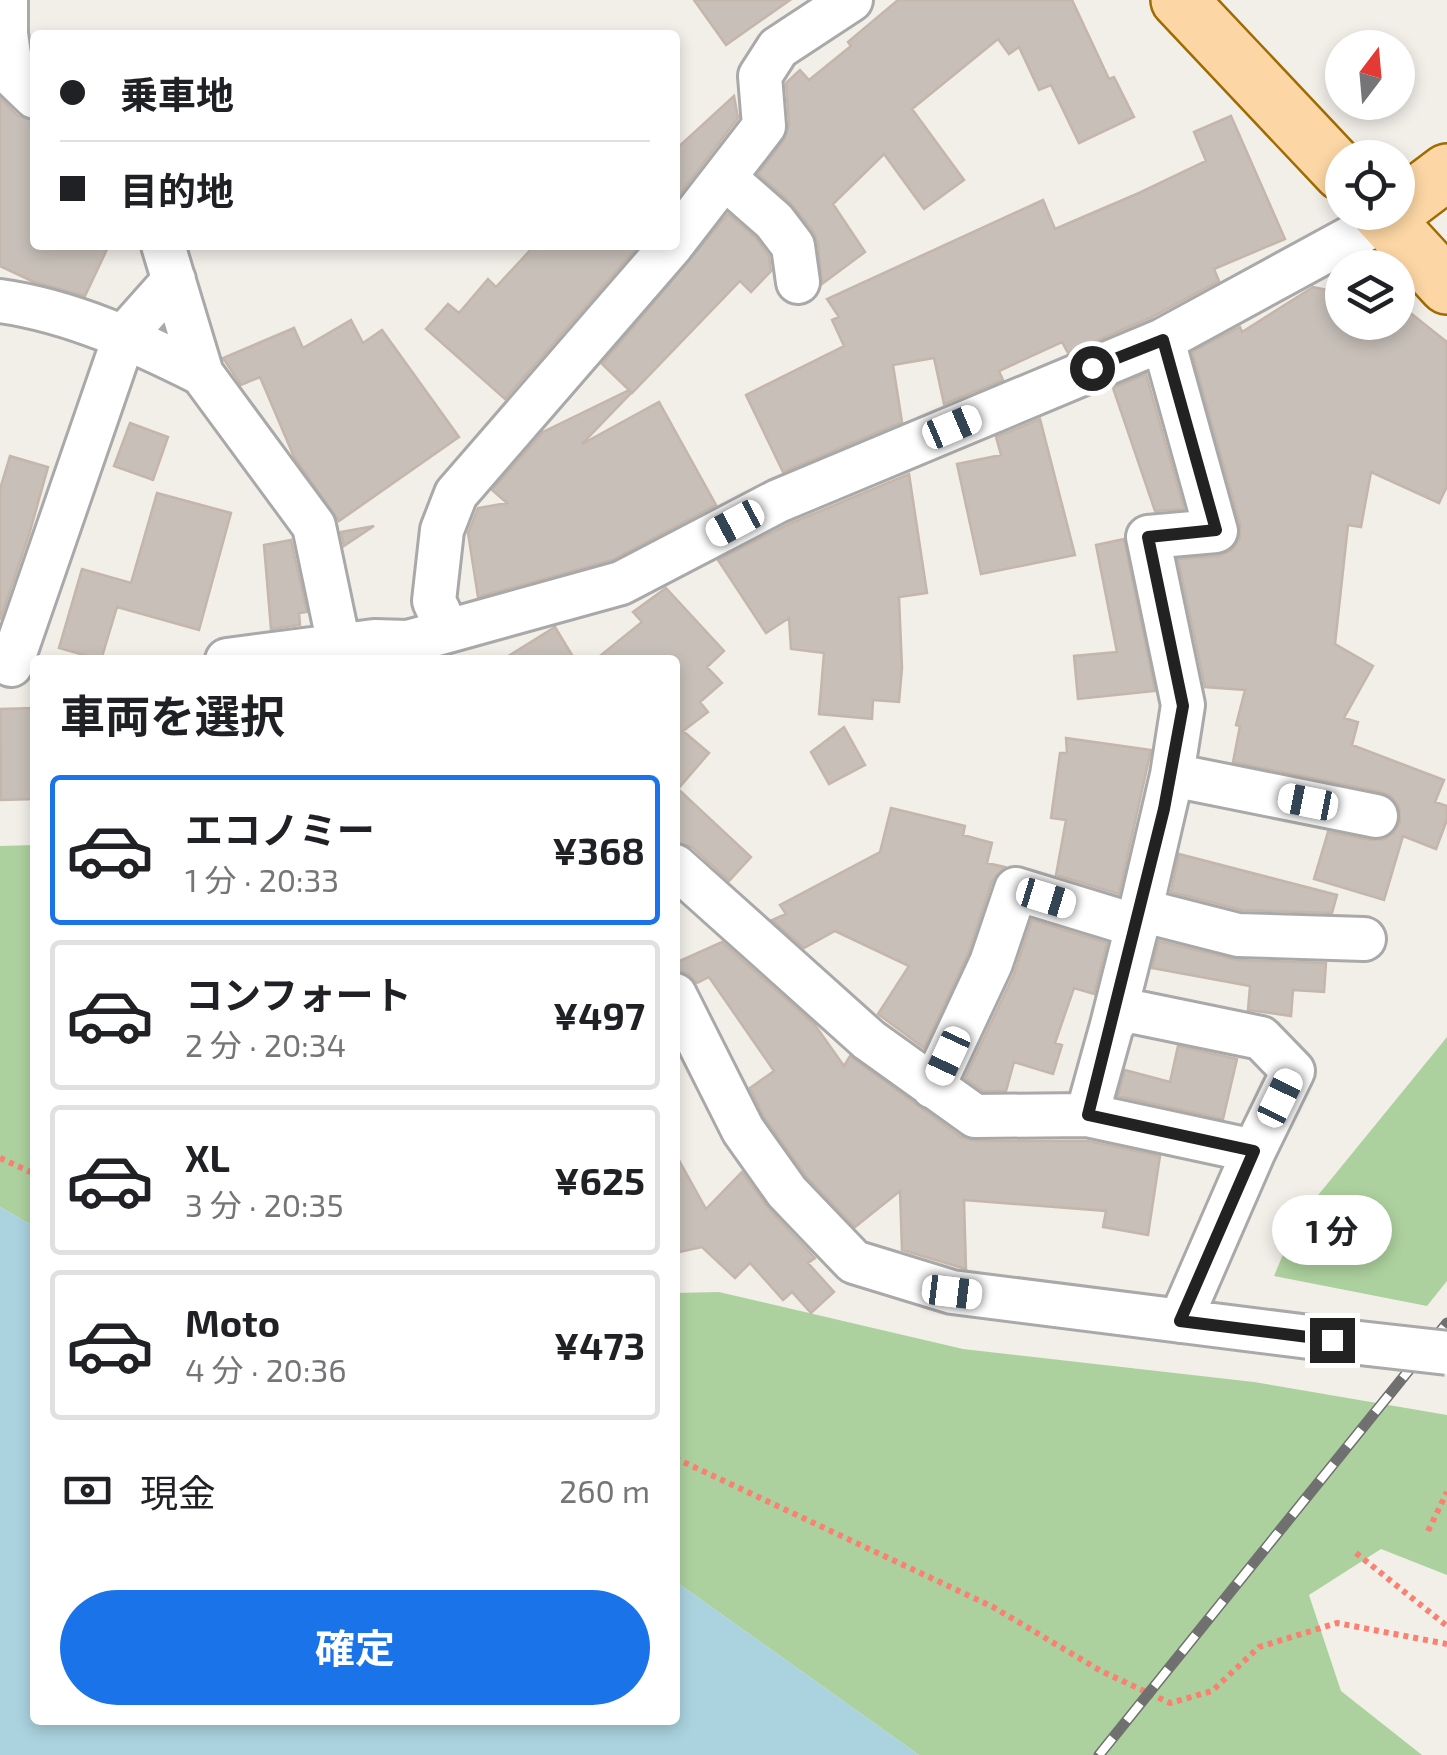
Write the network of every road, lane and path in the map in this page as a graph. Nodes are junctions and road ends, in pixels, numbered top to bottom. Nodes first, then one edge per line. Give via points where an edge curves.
1 (6, 0) edge
2 (851, 0) edge
3 (1179, 0) edge
4 (30, 92) edge
5 (1325, 156) edge
6 (1447, 172) edge
7 (726, 179) junction
8 (1415, 195) edge
9 (1359, 230) edge
10 (1403, 230) edge
11 (680, 235) edge
12 (667, 250) edge
13 (168, 263) edge
14 (798, 282) dead end
15 (1447, 286) edge
16 (0, 301) edge
17 (125, 335) junction
18 (1163, 340) junction
19 (202, 374) junction
20 (428, 644) edge
21 (338, 645) junction
22 (264, 655) edge
23 (15, 664) edge
24 (1172, 776) junction
25 (1376, 816) dead end
26 (680, 870) edge
27 (1138, 918) junction
28 (1364, 939) dead end
29 (680, 1005) edge
30 (1112, 1025) junction
31 (934, 1087) junction
32 (1088, 1115) junction
33 (1254, 1151) junction
34 (0, 1158) edge
35 (30, 1172) edge
36 (1180, 1321) junction
37 (1447, 1354) edge
38 (680, 1460) edge
39 (1447, 1492) edge
40 (1428, 1531) dead end
41 (1356, 1552) dead end
42 (1447, 1626) edge
43 (1447, 1644) edge

1 - 4 street via 12,75
2 - 7 street via 778,48 760,76 764,126
3 - 5 main road
6 - 8 main road
7 - 11 street
7 - 14 street via 793,246
9 - 18 street
10 - 15 main road
12 - 20 street via 456,494 442,530
13 - 17 street
13 - 19 street
16 - 17 street
17 - 19 street
17 - 23 street
18 - 20 street via 778,500 621,583
18 - 24 street via 1216,530 1148,537 1183,706
19 - 21 street via 314,526
20 - 21 street
21 - 22 street
24 - 25 street
24 - 27 street
26 - 31 street via 869,1040
27 - 28 street via 1238,935
27 - 30 street
27 - 31 street via 1016,889
29 - 36 street via 743,1130 787,1192 854,1262 952,1292
30 - 32 street
30 - 33 street via 1125,1010 1261,1038 1293,1070
31 - 32 street via 976,1116
32 - 33 street
33 - 36 street
34 - 35 path
36 - 37 street, bridge
38 - 43 path via 993,1607 1101,1672 1170,1702 1212,1692 1259,1648 1337,1624
39 - 40 path
41 - 42 path

